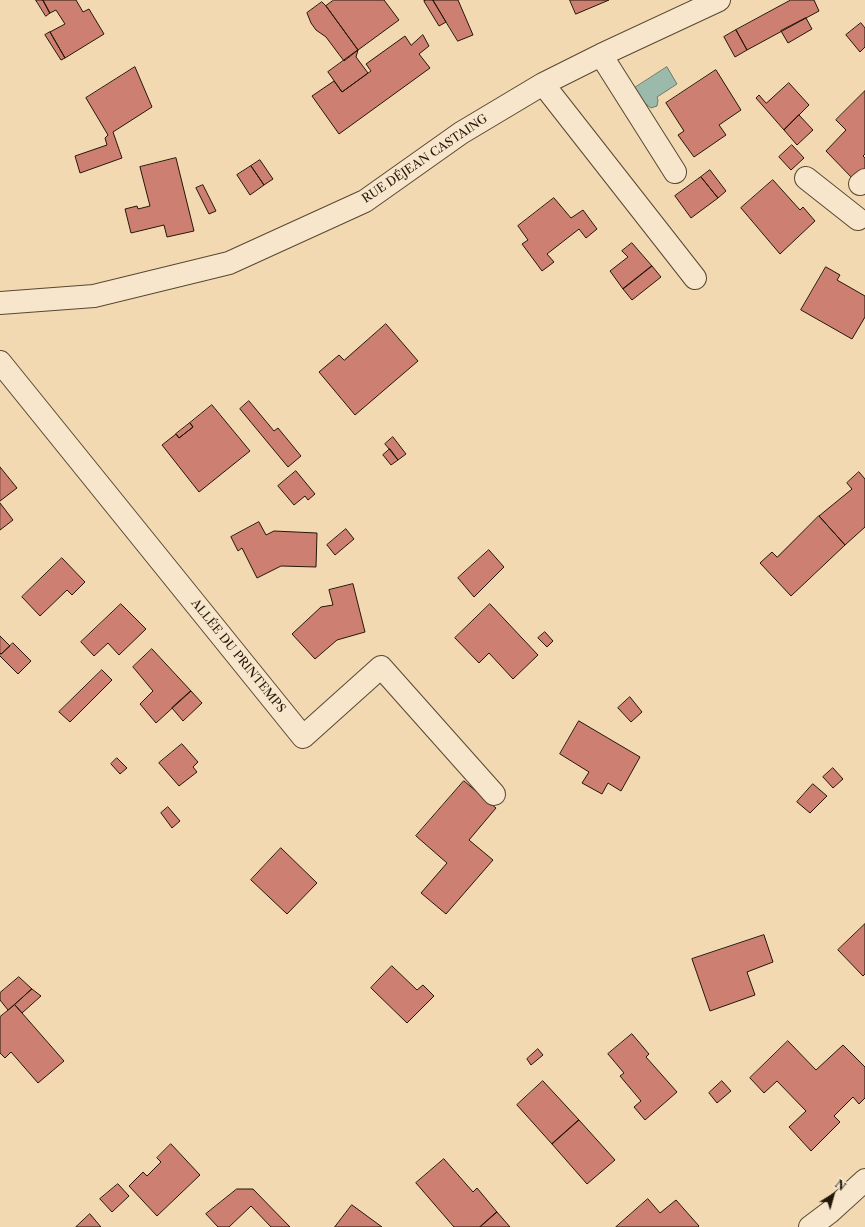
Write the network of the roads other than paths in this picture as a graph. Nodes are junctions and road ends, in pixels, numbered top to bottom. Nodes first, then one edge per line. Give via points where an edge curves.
1 (719, 0) edge
2 (601, 55) junction
3 (543, 84) junction
4 (676, 172) dead end
5 (806, 178) dead end
6 (858, 219) dead end
7 (695, 278) dead end
8 (0, 303) edge
9 (0, 362) edge
10 (494, 794) dead end
11 (865, 1180) edge
12 (810, 1227) edge

1 - 2 street, RUE DÉJEAN CASTAING
2 - 3 street, RUE DÉJEAN CASTAING
2 - 4 street
3 - 7 street
3 - 8 street, RUE DÉJEAN CASTAING via 461,133 365,201 229,263 94,296
5 - 6 street
9 - 10 street, ALLÉE DU PRINTEMPS via 303,737 381,667
11 - 12 street

